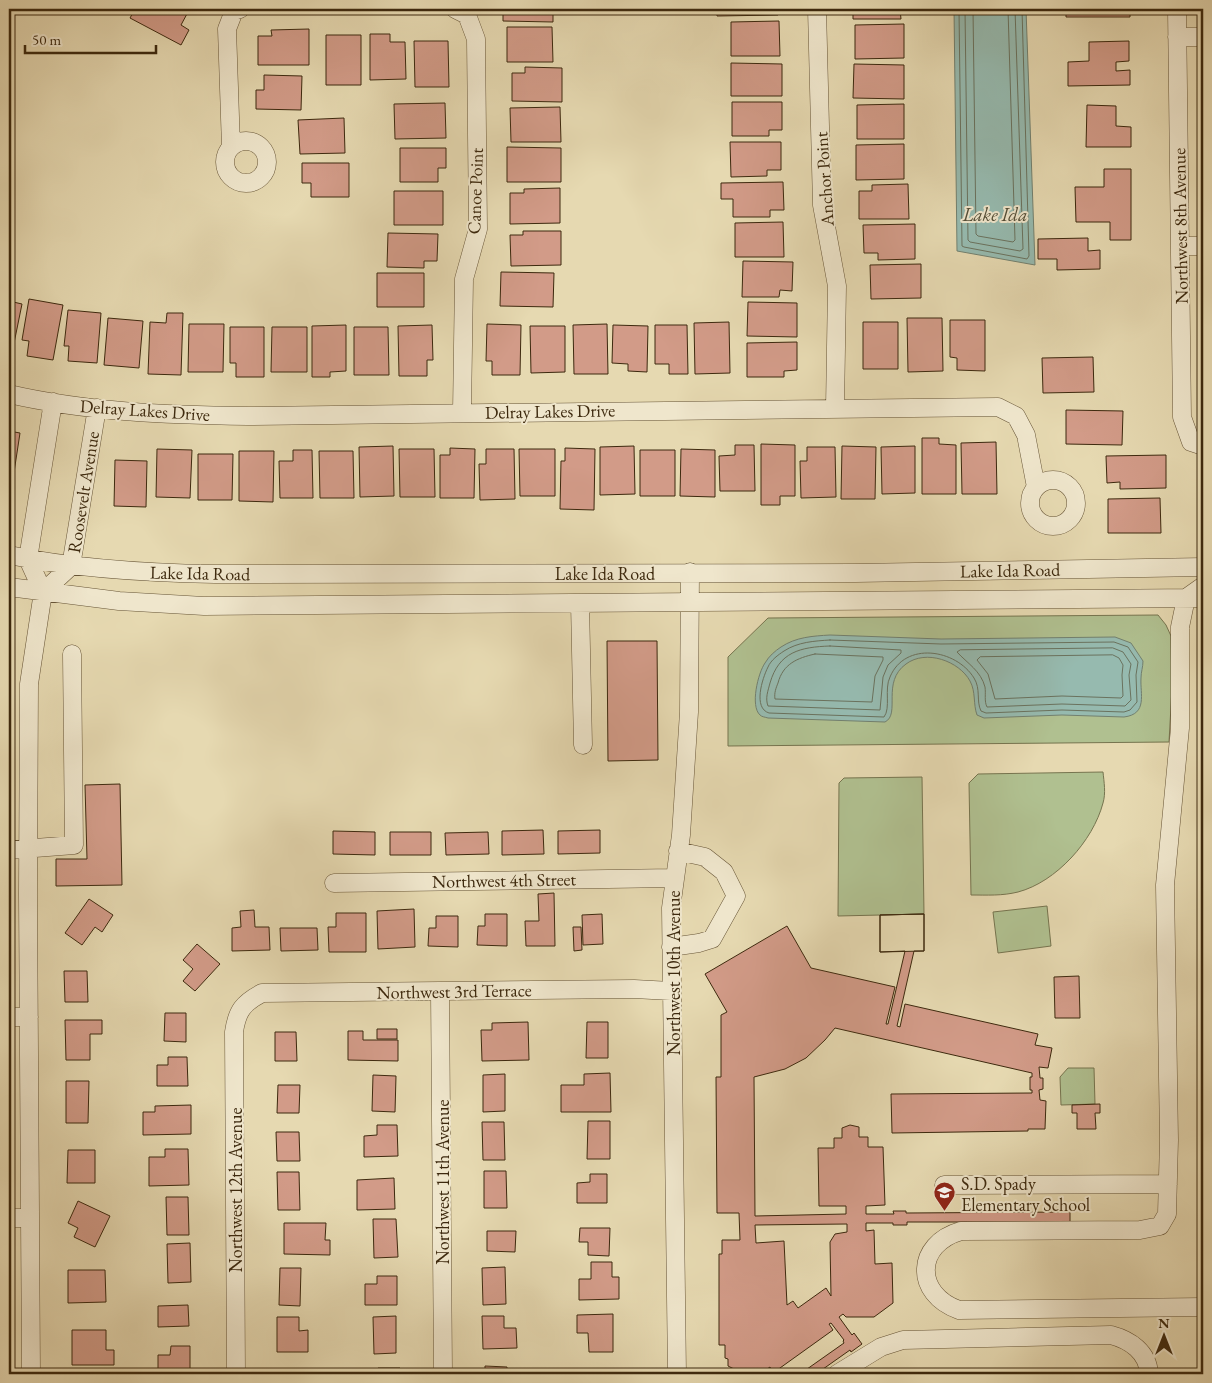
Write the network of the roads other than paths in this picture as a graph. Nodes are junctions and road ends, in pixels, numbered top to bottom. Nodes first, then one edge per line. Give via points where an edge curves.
1 (240, 9) edge
2 (455, 9) edge
3 (817, 9) edge
4 (1177, 9) edge
5 (1177, 37) junction
6 (1203, 37) edge
7 (231, 147) dead end
8 (1180, 246) junction
9 (1203, 246) edge
10 (9, 394) edge
11 (53, 402) junction
12 (97, 408) junction
13 (835, 408) junction
14 (462, 412) junction
15 (1197, 444) edge
16 (1036, 486) dead end
17 (9, 555) edge
18 (28, 559) junction
19 (71, 566) junction
20 (1203, 567) edge
21 (690, 572) junction
22 (1203, 586) edge
23 (9, 587) edge
24 (43, 592) junction
25 (1195, 598) edge
26 (580, 603) junction
27 (691, 603) junction
28 (72, 654) dead end
29 (583, 745) dead end
30 (28, 849) junction
31 (9, 850) edge
32 (678, 851) junction
33 (674, 878) junction
34 (334, 882) dead end
35 (671, 947) junction
36 (440, 990) junction
37 (671, 991) junction
38 (242, 1008) joint
39 (9, 1017) edge
40 (29, 1017) junction
41 (1168, 1184) junction
42 (944, 1185) dead end
43 (9, 1218) edge
44 (30, 1218) junction
45 (1203, 1307) edge
46 (847, 1372) edge
47 (31, 1374) edge
48 (236, 1374) edge
49 (443, 1374) edge
50 (677, 1374) edge
51 (1149, 1374) edge

1 - 7 street via 234,11 227,29
2 - 14 street, Canoe Point via 467,15 476,39 478,228 464,279
3 - 13 street, Anchor Point via 822,205 837,286
4 - 5 street, Northwest 8th Avenue
5 - 6 street
5 - 8 street, Northwest 8th Avenue
8 - 9 street
8 - 15 street, Northwest 8th Avenue via 1182,417
10 - 11 street, Delray Lakes Drive
11 - 12 street, Delray Lakes Drive
11 - 18 street
12 - 14 street, Delray Lakes Drive via 203,416
12 - 19 street, Roosevelt Avenue
13 - 14 street, Delray Lakes Drive
13 - 16 street, Delray Lakes Drive via 998,406 1016,416 1026,435
17 - 18 street, Lake Ida Road
18 - 19 street, Lake Ida Road
18 - 24 street
19 - 21 street, Lake Ida Road via 206,574
19 - 24 street, Roosevelt Avenue
20 - 21 street, Lake Ida Road via 856,573
21 - 27 street, Northwest 10th Avenue
22 - 25 street
23 - 24 street, Lake Ida Road
24 - 26 street, Lake Ida Road via 119,602 204,606
24 - 30 street via 29,684
25 - 27 street, Lake Ida Road
25 - 41 street via 1180,627 1180,728 1165,885
26 - 27 street, Lake Ida Road
26 - 29 street
27 - 32 street, Northwest 10th Avenue via 689,712
28 - 30 street via 74,845
30 - 31 street
30 - 40 street
32 - 33 street, Northwest 10th Avenue
32 - 35 street via 705,858 724,872 736,896 712,939
33 - 34 street, Northwest 4th Street
33 - 35 street, Northwest 10th Avenue
35 - 37 street, Northwest 10th Avenue
36 - 37 street, Northwest 3rd Terrace
36 - 38 street, Northwest 3rd Terrace via 262,994
36 - 49 street, Northwest 11th Avenue
37 - 50 street, Northwest 10th Avenue
38 - 48 street, Northwest 12th Avenue via 234,1032
39 - 40 street
40 - 44 street
41 - 42 street
41 - 45 street via 1167,1214 1160,1226 1140,1230 961,1231 949,1234 930,1252 926,1276 937,1298 959,1310
43 - 44 street
44 - 47 street
46 - 51 street via 881,1347 903,1340 1111,1335 1124,1338 1135,1346 1144,1356

